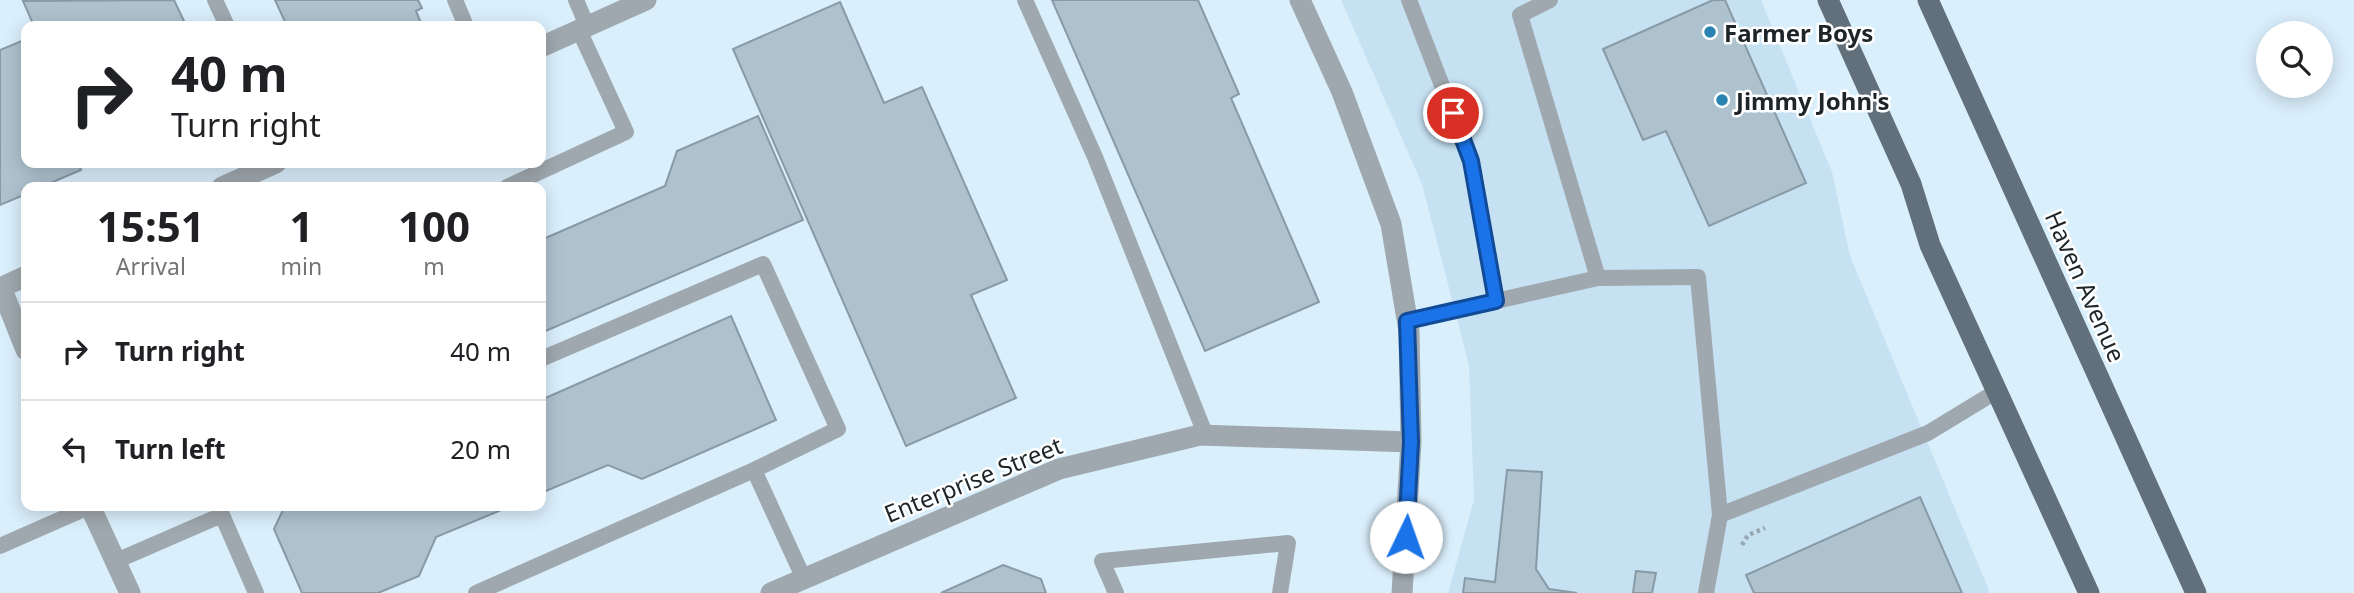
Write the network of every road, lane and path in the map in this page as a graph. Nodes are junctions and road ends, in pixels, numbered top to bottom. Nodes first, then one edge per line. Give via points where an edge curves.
1 (215, 0) edge
2 (455, 0) edge
3 (576, 0) edge
4 (646, 0) edge
5 (1025, 0) edge
6 (1300, 0) edge
7 (1409, 0) edge
8 (1550, 0) edge
9 (1828, 0) edge
10 (1928, 0) edge
11 (225, 21) edge
12 (464, 21) edge
13 (583, 28) junction
14 (546, 45) edge
15 (265, 168) edge
16 (233, 182) edge
17 (517, 182) edge
18 (21, 278) edge
19 (1598, 278) junction
20 (0, 288) edge
21 (1496, 301) junction
22 (1407, 321) junction
23 (21, 338) edge
24 (546, 357) edge
25 (1997, 391) junction
26 (1206, 436) junction
27 (1411, 442) junction
28 (754, 470) junction
29 (79, 511) edge
30 (92, 511) edge
31 (218, 511) edge
32 (220, 511) edge
33 (1720, 515) junction
34 (1773, 524) dead end
35 (0, 546) edge
36 (1742, 546) dead end
37 (116, 561) junction
38 (804, 579) junction
39 (130, 593) edge
40 (256, 593) edge
41 (476, 593) edge
42 (771, 593) edge
43 (1116, 593) edge
44 (1280, 593) edge
45 (1402, 593) edge
46 (1706, 593) edge
47 (2089, 593) edge
48 (2196, 593) edge

1 - 11 lane
2 - 12 lane
3 - 13 lane
4 - 13 street
5 - 26 lane via 1095,157
6 - 22 street via 1342,92 1391,224
7 - 21 lane via 1471,161
8 - 19 lane via 1520,15
9 - 25 main road via 1911,184 1930,245
10 - 48 main road, Haven Avenue
13 - 14 street
13 - 17 lane via 626,132
15 - 16 street
18 - 20 street
19 - 21 lane
19 - 33 lane via 1698,277
20 - 23 street
21 - 22 lane
22 - 27 street
24 - 28 lane via 763,264 838,429
25 - 33 lane via 1928,433
25 - 47 main road
26 - 27 street, Enterprise Street
26 - 38 street, Enterprise Street via 1059,468
27 - 45 street
28 - 38 lane
28 - 41 lane
29 - 35 lane
30 - 37 street
31 - 37 lane
32 - 40 lane
33 - 46 lane
34 - 36 path via 1748,535
37 - 39 street
38 - 42 street, Enterprise Street
43 - 44 lane via 1102,561 1287,543

